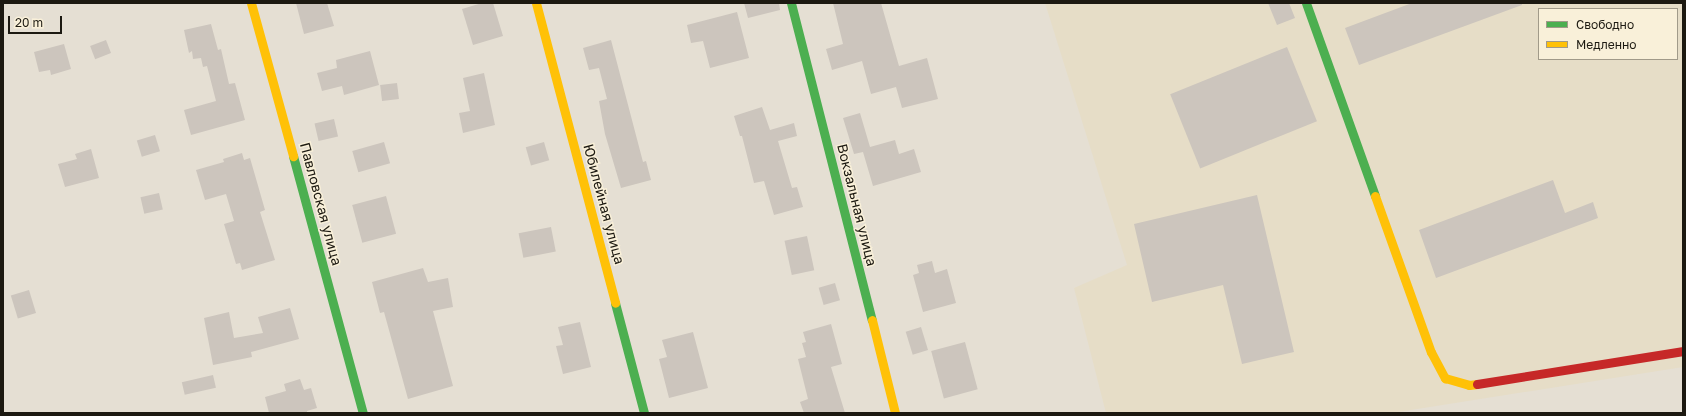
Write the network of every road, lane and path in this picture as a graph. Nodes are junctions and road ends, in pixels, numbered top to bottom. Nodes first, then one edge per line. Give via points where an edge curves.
1 (251, 3) edge
2 (536, 3) edge
3 (791, 3) edge
4 (1306, 3) edge
5 (1683, 351) edge
6 (363, 413) edge
7 (644, 413) edge
8 (895, 413) edge

1 - 6 street, Павловская улица
2 - 7 street, Юбилейная улица
3 - 8 street, Вокзальная улица
4 - 5 street via 1431,352 1445,378 1469,385

